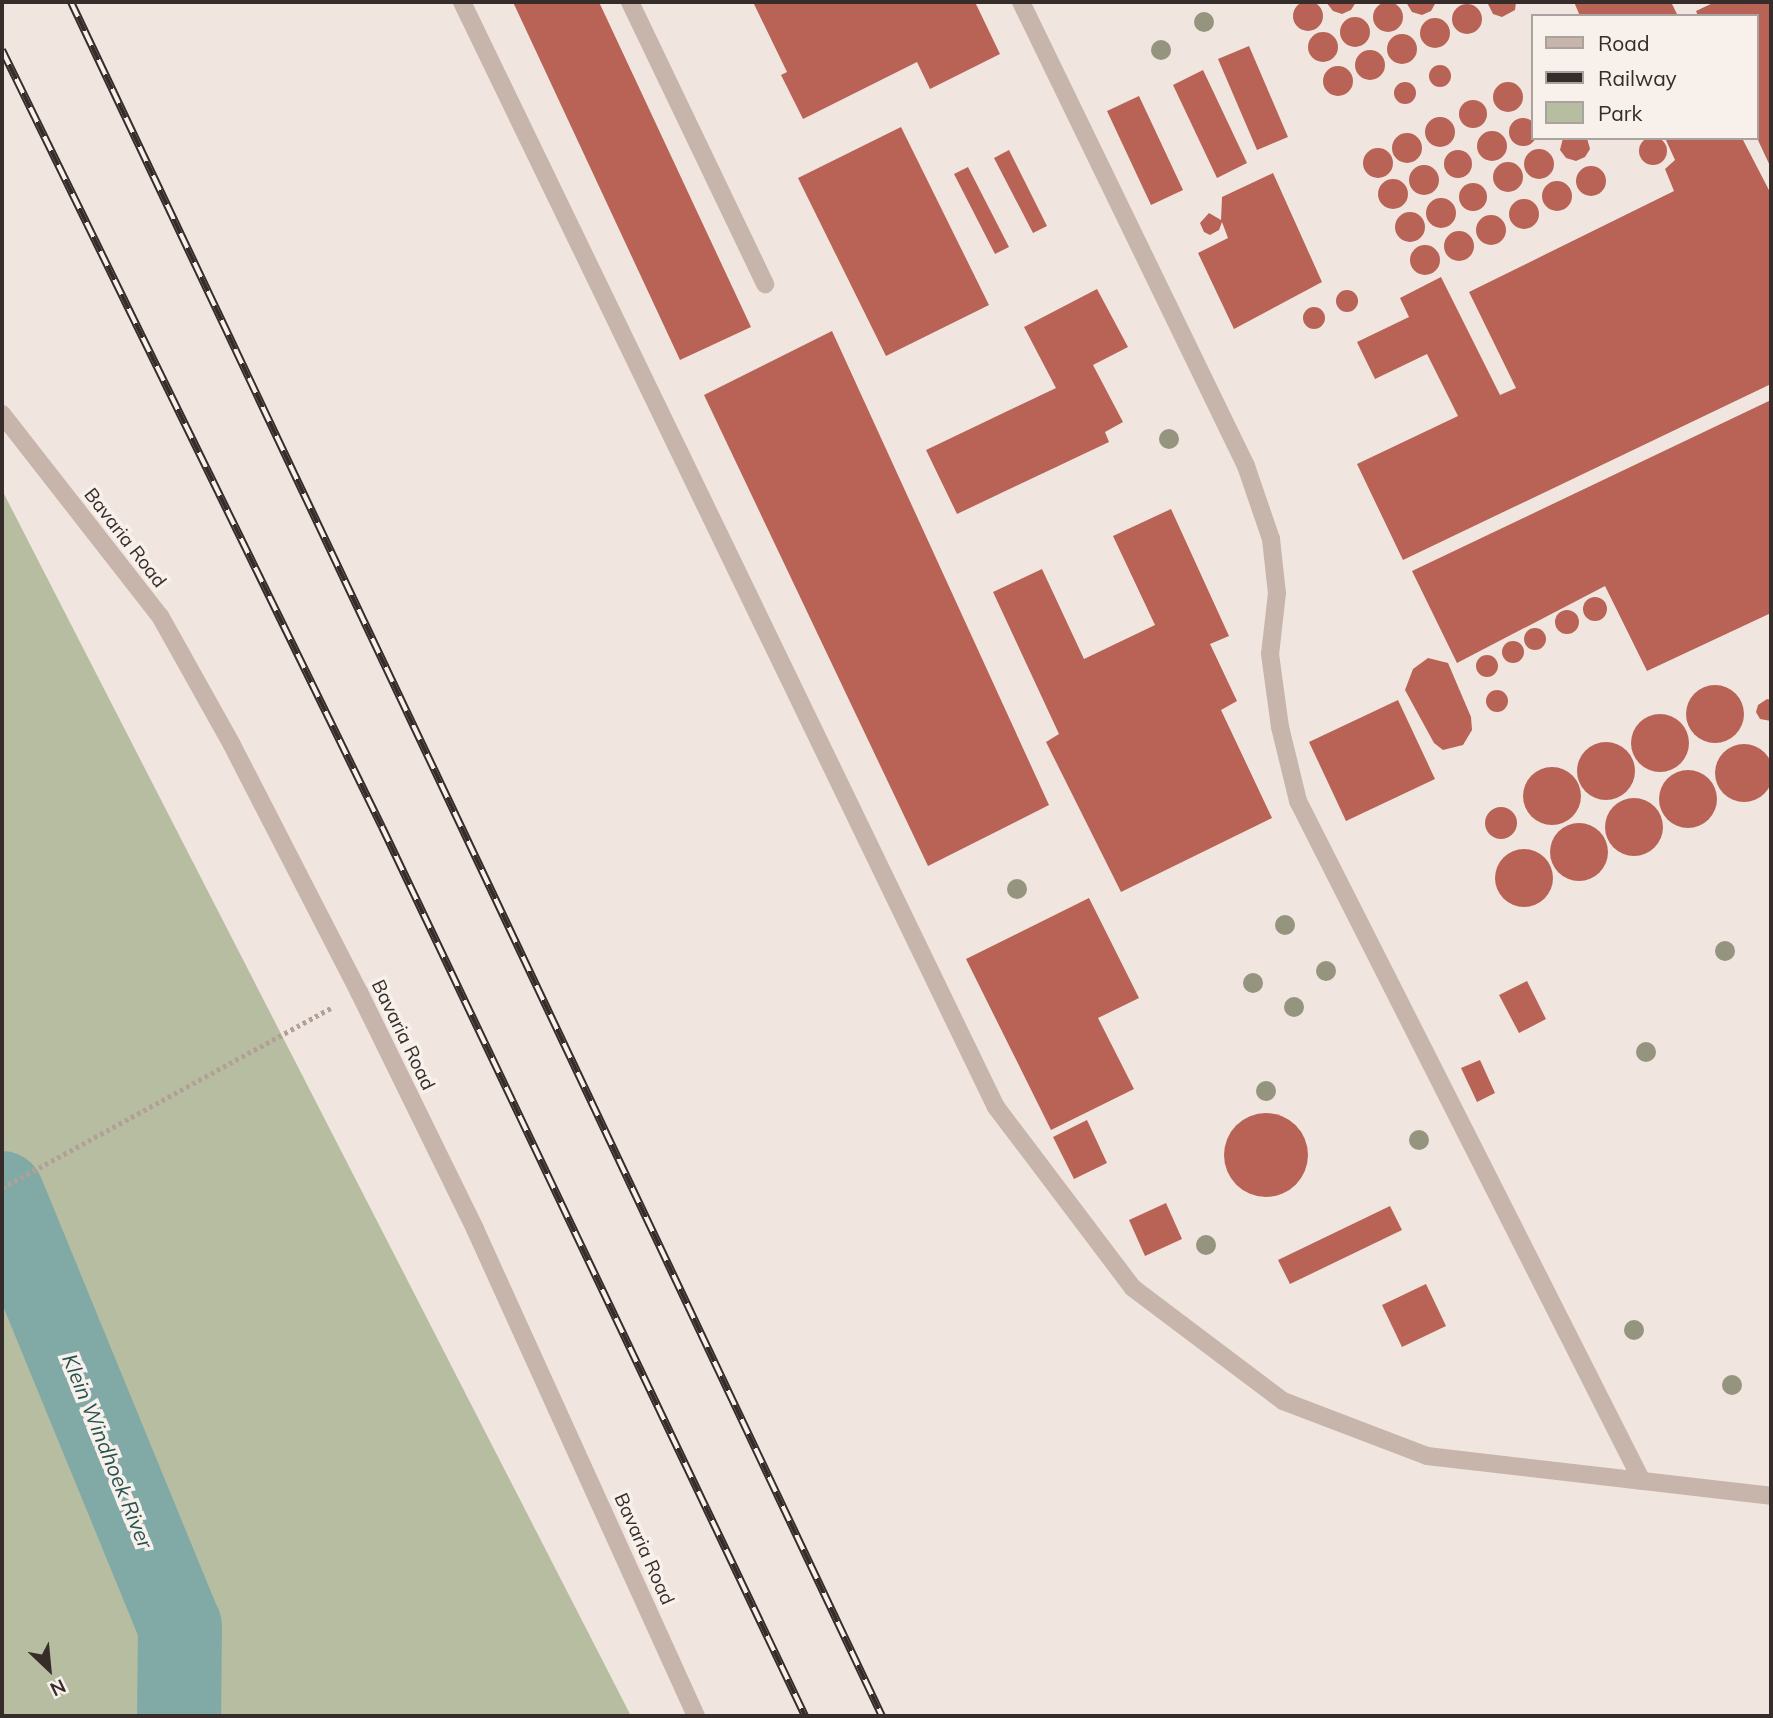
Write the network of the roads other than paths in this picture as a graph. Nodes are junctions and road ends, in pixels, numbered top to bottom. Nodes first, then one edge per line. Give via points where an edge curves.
1 (462, 2) edge
2 (630, 2) edge
3 (1021, 2) edge
4 (765, 284) dead end
5 (2, 414) edge
6 (1642, 1481) junction
7 (1771, 1496) edge
8 (696, 1716) edge

1 - 6 street via 996,1107 1133,1288 1283,1401 1427,1456
2 - 4 street
3 - 6 street via 1246,466 1271,539 1276,593 1270,654 1280,727 1298,801
5 - 8 street, Bavaria Road via 160,616 232,745 475,1229
6 - 7 street

